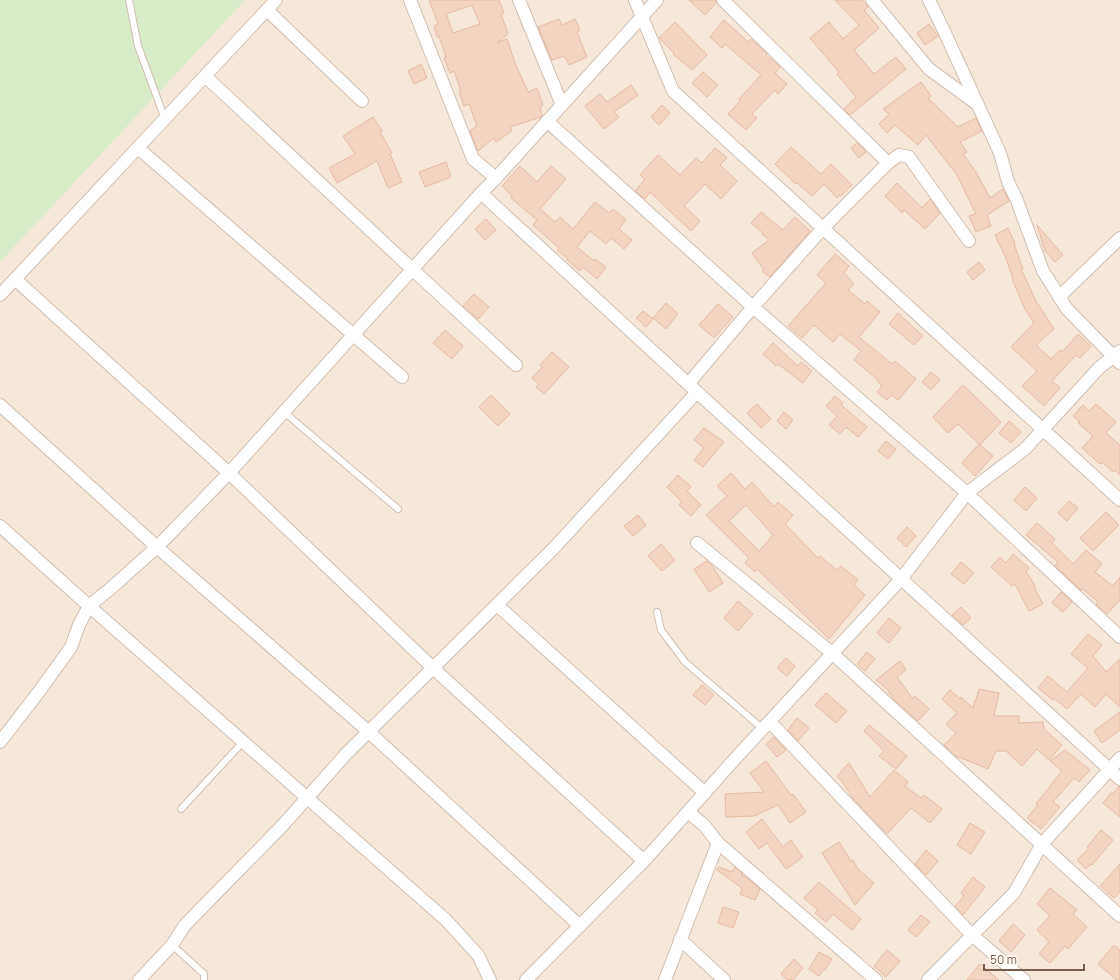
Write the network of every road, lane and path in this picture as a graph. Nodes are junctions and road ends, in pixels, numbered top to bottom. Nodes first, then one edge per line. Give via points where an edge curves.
1 (129, 0) edge
2 (276, 0) edge
3 (410, 0) edge
4 (519, 0) edge
5 (635, 0) edge
6 (657, 0) edge
7 (722, 0) edge
8 (872, 0) edge
9 (928, 0) edge
10 (267, 10) junction
11 (643, 16) junction
12 (205, 76) junction
13 (362, 101) dead end
14 (562, 105) junction
15 (978, 105) junction
16 (165, 119) junction
17 (547, 121) junction
18 (138, 148) junction
19 (888, 163) junction
20 (496, 178) junction
21 (481, 193) junction
22 (823, 228) junction
23 (1120, 238) edge
24 (969, 241) dead end
25 (412, 269) junction
26 (15, 279) junction
27 (0, 295) edge
28 (1059, 297) junction
29 (753, 307) junction
30 (353, 335) junction
31 (1118, 357) edge
32 (516, 365) dead end
33 (402, 377) dead end
34 (693, 388) junction
35 (0, 405) edge
36 (284, 412) junction
37 (1042, 430) junction
38 (229, 473) junction
39 (967, 493) junction
40 (1120, 500) edge
41 (398, 509) dead end
42 (0, 526) edge
43 (696, 543) dead end
44 (157, 547) junction
45 (901, 579) junction
46 (497, 605) junction
47 (89, 606) junction
48 (657, 612) dead end
49 (1120, 637) edge
50 (832, 654) junction
51 (433, 668) junction
52 (766, 725) junction
53 (368, 732) junction
54 (0, 742) edge
55 (243, 742) junction
56 (1120, 758) edge
57 (1110, 769) junction
58 (1120, 778) edge
59 (705, 793) junction
60 (306, 799) junction
61 (182, 809) dead end
62 (688, 812) junction
63 (718, 843) junction
64 (1042, 844) junction
65 (644, 861) junction
66 (1120, 916) edge
67 (580, 926) junction
68 (972, 935) junction
69 (680, 939) junction
70 (172, 945) junction
71 (139, 980) edge
72 (204, 980) edge
73 (490, 980) edge
74 (526, 980) edge
75 (665, 980) edge
76 (724, 980) edge
77 (876, 980) edge
78 (928, 980) edge
79 (1024, 980) edge

1 - 16 lane via 138,46
2 - 10 street
3 - 20 street via 473,159
4 - 14 street
5 - 11 street
6 - 11 street
7 - 19 street
8 - 15 street via 929,69
9 - 15 street
10 - 12 street
10 - 13 street
11 - 14 street
11 - 22 street via 673,91
12 - 16 street
12 - 25 street
14 - 17 street
15 - 28 street via 1000,153 1008,182 1043,271
16 - 18 street
17 - 20 street
17 - 29 street
18 - 26 street
18 - 30 street
19 - 22 street
19 - 24 street via 899,155 909,157
20 - 21 street
21 - 25 street
21 - 34 street
22 - 29 street
22 - 37 street
23 - 28 street
25 - 30 street
25 - 32 street
26 - 27 street
26 - 38 street
28 - 31 street via 1067,309
29 - 34 street
29 - 39 street
30 - 33 street
30 - 36 street
31 - 37 street via 1099,368
34 - 45 street
34 - 46 street via 554,548
35 - 44 street
36 - 38 street
36 - 41 lane
37 - 39 street via 1025,449
37 - 40 street
38 - 44 street
38 - 51 street
39 - 45 street
39 - 49 street
42 - 47 street
43 - 50 street
44 - 47 street
44 - 53 street
45 - 50 street
45 - 57 street
46 - 51 street
46 - 59 street
47 - 54 street via 71,647
47 - 55 street
48 - 52 lane via 661,630 685,662
50 - 52 street
50 - 64 street
51 - 53 street
51 - 65 street
52 - 59 street
52 - 68 street
53 - 60 street
53 - 67 street
55 - 60 street
55 - 61 lane
56 - 57 street
57 - 58 street
57 - 64 street
59 - 62 street
60 - 70 street via 185,925
60 - 73 street via 446,920 478,955
62 - 63 street via 704,825
62 - 65 street
63 - 69 street
63 - 77 street
64 - 66 street
64 - 68 street via 1014,893
65 - 67 street
67 - 74 street
68 - 78 street
68 - 79 street
69 - 75 street
69 - 76 street
70 - 71 street
70 - 72 lane via 204,974

